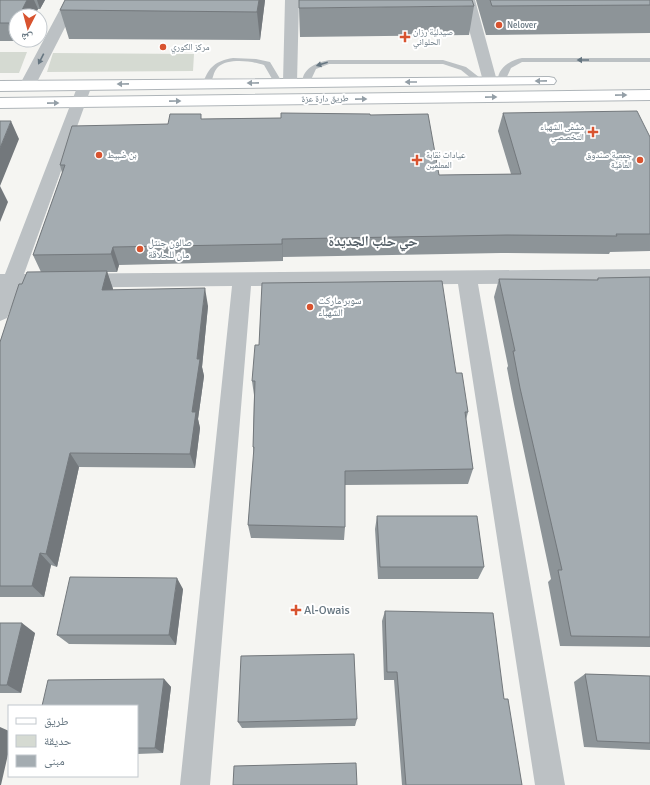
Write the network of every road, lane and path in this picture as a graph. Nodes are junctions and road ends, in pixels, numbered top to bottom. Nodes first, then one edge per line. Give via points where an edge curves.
1 (72, 0) edge
2 (292, 0) edge
3 (468, 0) edge
4 (650, 60) edge
5 (490, 81) junction
6 (564, 81) dead end
7 (284, 82) junction
8 (207, 83) junction
9 (85, 85) junction
10 (0, 86) edge
11 (27, 86) junction
12 (648, 99) edge
13 (80, 102) junction
14 (0, 103) edge
15 (650, 276) edge
16 (468, 279) junction
17 (242, 280) junction
18 (6, 281) edge
19 (0, 313) edge
20 (195, 785) edge
21 (550, 785) edge

1 -> 11 street
2 - 7 street
3 - 5 street
4 -> 5 lane via 522,60 513,62
6 -> 5 main road
5 -> 7 main road
7 -> 8 main road
7 - 8 lane via 267,64 251,60 220,62 213,68
8 -> 9 main road
9 - 11 main road
9 - 13 street
10 - 11 main road
13 -> 12 main road, طريق دارة عزة
14 -> 13 main road, طريق دارة عزة
13 - 18 street
15 - 16 street
16 - 17 street
16 - 21 street
17 - 18 street
17 - 20 street
18 - 19 street

